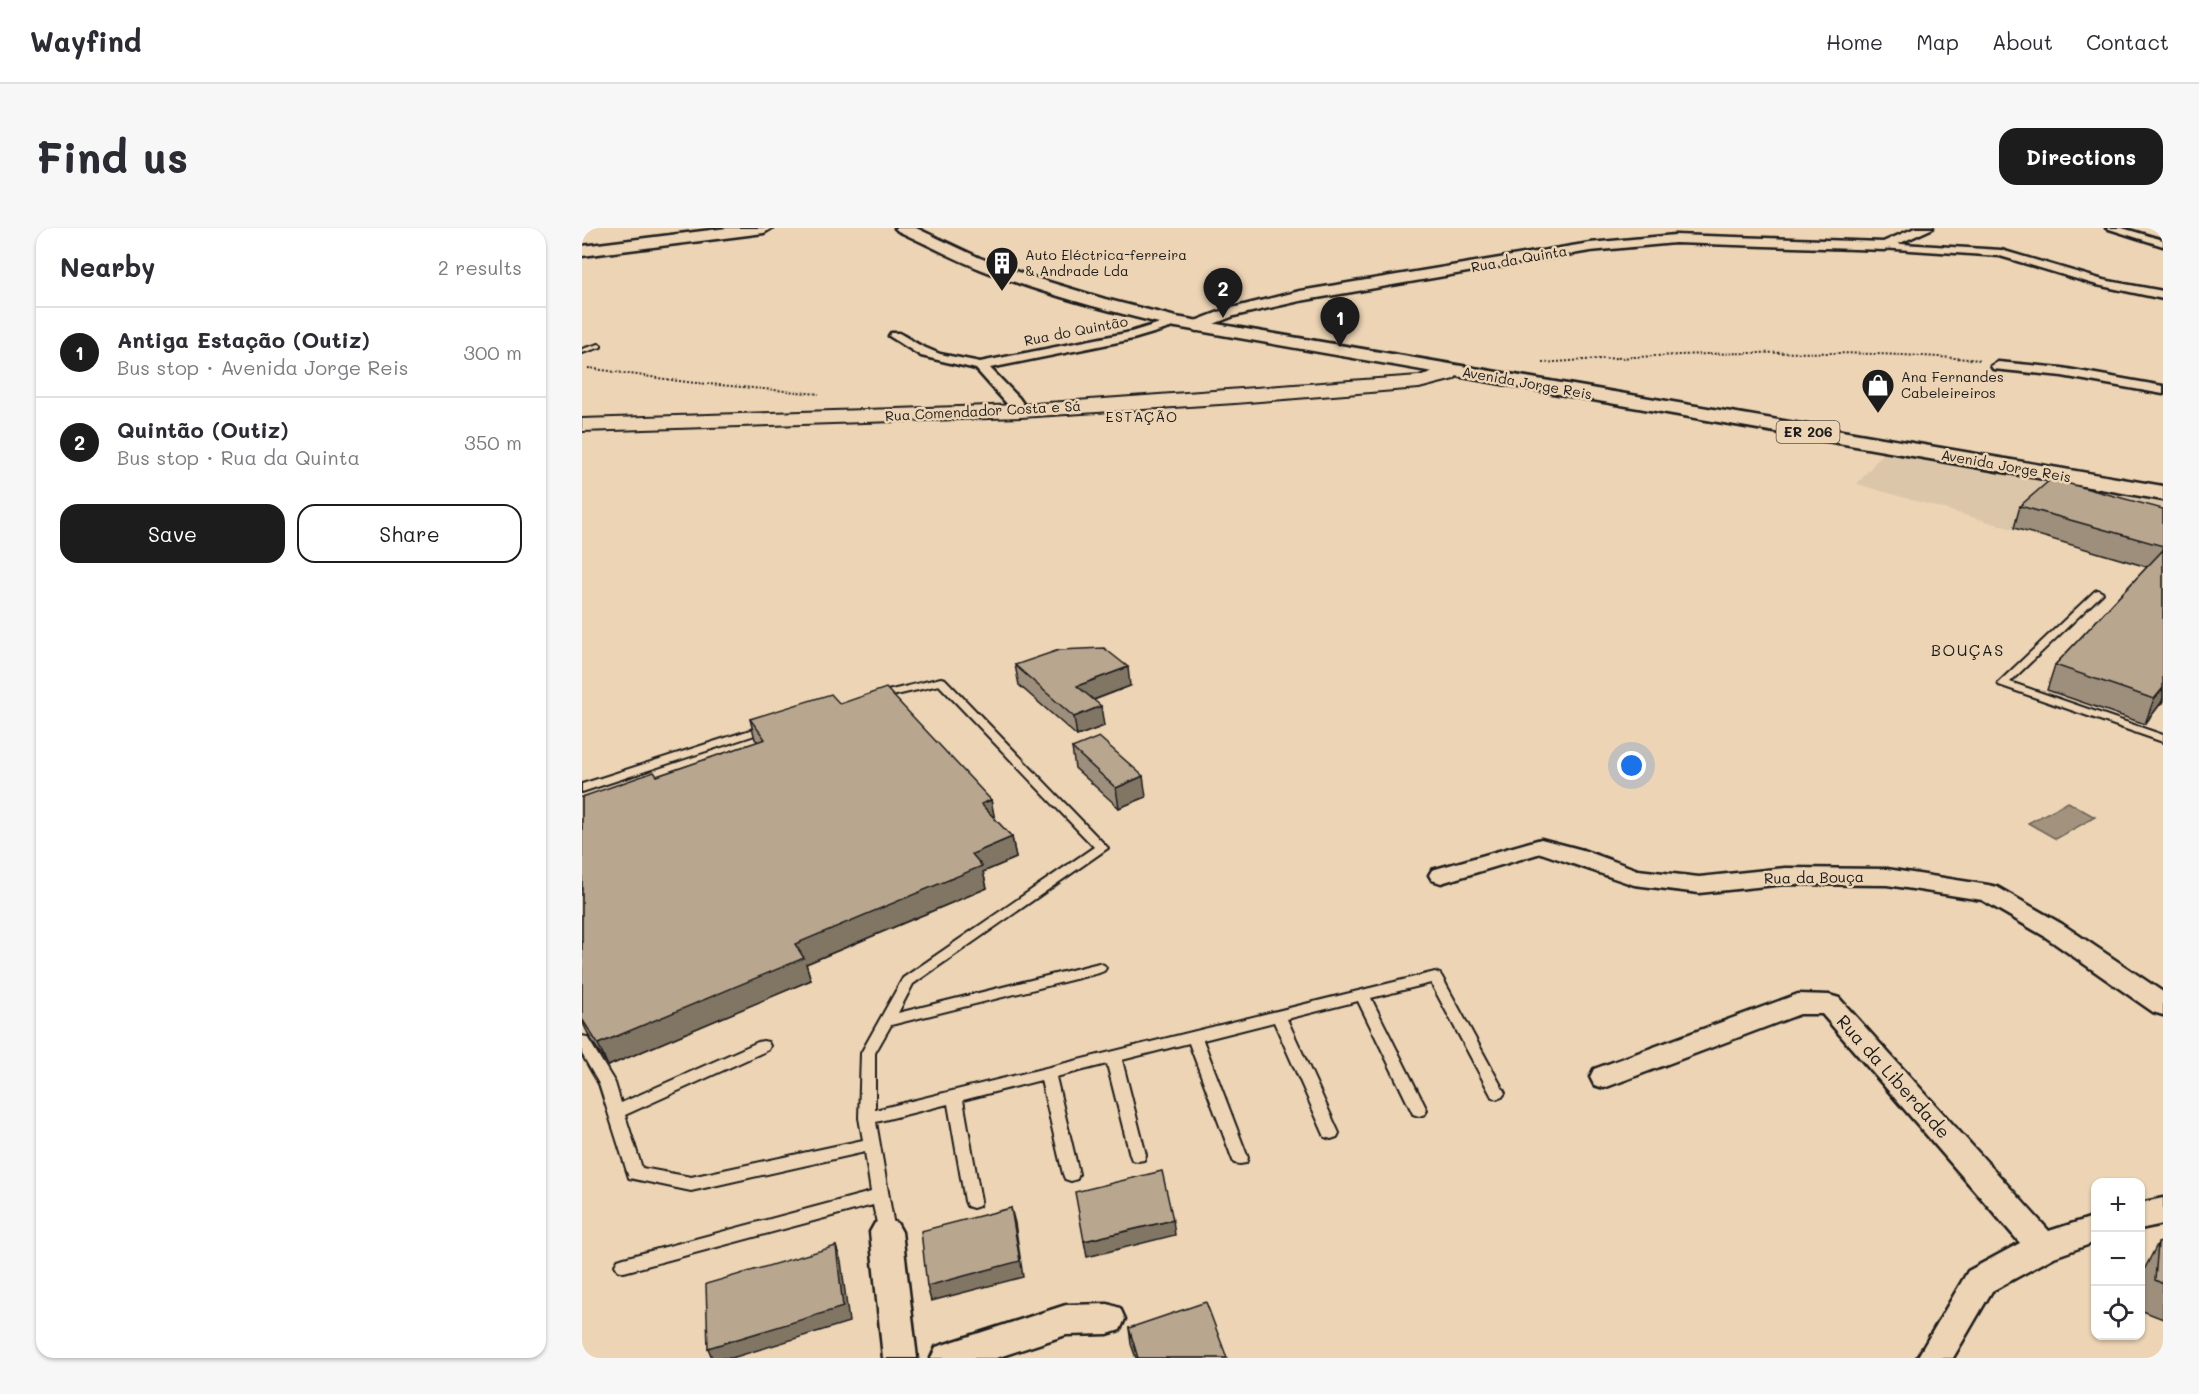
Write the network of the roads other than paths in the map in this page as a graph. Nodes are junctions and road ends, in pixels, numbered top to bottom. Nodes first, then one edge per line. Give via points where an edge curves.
1 (764, 228) edge
2 (903, 228) edge
3 (1926, 228) edge
4 (2111, 228) edge
5 (2163, 243) edge
6 (1885, 246) junction
7 (582, 250) edge
8 (2163, 295) edge
9 (1176, 322) junction
10 (1196, 326) junction
11 (895, 336) dead end
12 (598, 346) dead end
13 (582, 351) edge
14 (980, 366) junction
15 (1998, 366) dead end
16 (1453, 371) junction
17 (2163, 390) edge
18 (1021, 411) junction
19 (582, 425) edge
20 (2163, 493) edge
21 (2098, 592) dead end
22 (863, 700) edge
23 (785, 722) edge
24 (2163, 739) edge
25 (582, 788) edge
26 (1441, 875) dead end
27 (1099, 968) dead end
28 (1362, 994) junction
29 (2163, 1005) edge
30 (1278, 1015) junction
31 (886, 1021) junction
32 (1194, 1036) junction
33 (582, 1041) edge
34 (763, 1046) dead end
35 (1113, 1056) junction
36 (1047, 1073) junction
37 (1604, 1077) dead end
38 (1497, 1093) dead end
39 (954, 1096) junction
40 (1419, 1110) dead end
41 (616, 1112) junction
42 (867, 1118) junction
43 (1331, 1133) dead end
44 (869, 1145) junction
45 (1138, 1155) dead end
46 (1240, 1158) dead end
47 (1071, 1174) dead end
48 (879, 1197) junction
49 (973, 1201) dead end
50 (2163, 1211) edge
51 (2145, 1215) edge
52 (2091, 1231) edge
53 (886, 1232) joint
54 (2043, 1247) junction
55 (624, 1265) dead end
56 (1108, 1318) dead end
57 (900, 1358) edge
58 (948, 1358) edge
59 (1934, 1358) edge

1 - 7 main road
2 - 9 main road, Avenida Jorge Reis / ER 206 via 994,268
3 - 6 street
4 - 5 street
6 - 8 street via 2001,253 2101,283
6 - 10 street, Rua da Quinta via 1640,241 1299,296 1229,313
9 - 10 main road, Avenida Jorge Reis / ER 206
9 - 14 street, Rua do Quintão via 1133,335
10 - 16 main road, Avenida Jorge Reis / ER 206
11 - 14 street, Rua do Quintão via 915,351
12 - 13 lane
14 - 18 street
15 - 17 street via 2062,372
16 - 18 main road, Rua Comendador Costa e Sá via 1419,382
16 - 20 main road, Avenida Jorge Reis / ER 206
18 - 19 main road, Rua Comendador Costa e Sá
21 - 24 lane via 2003,683
22 - 31 lane via 940,681 1102,848 908,981
23 - 25 lane
26 - 29 street, Rua da Bouça via 1541,846 1634,877 1699,885 1785,876 1887,877 1988,893 2054,930
27 - 31 lane
28 - 30 lane
28 - 38 lane via 1435,977
28 - 40 lane
30 - 32 lane
30 - 43 lane
31 - 42 lane via 868,1053
32 - 35 lane
32 - 46 lane
33 - 41 lane via 607,1083
34 - 41 lane
35 - 36 lane
35 - 45 lane
36 - 39 lane
36 - 47 lane
37 - 54 street, Rua da Liberdade via 1798,1004 1828,1005
39 - 42 lane
39 - 49 lane
41 - 44 lane via 635,1173 691,1184
42 - 44 lane
44 - 48 lane
48 - 53 lane
48 - 55 lane
50 - 51 street
52 - 54 street
53 - 57 street
54 - 59 street via 1980,1281
56 - 58 street via 1066,1320

